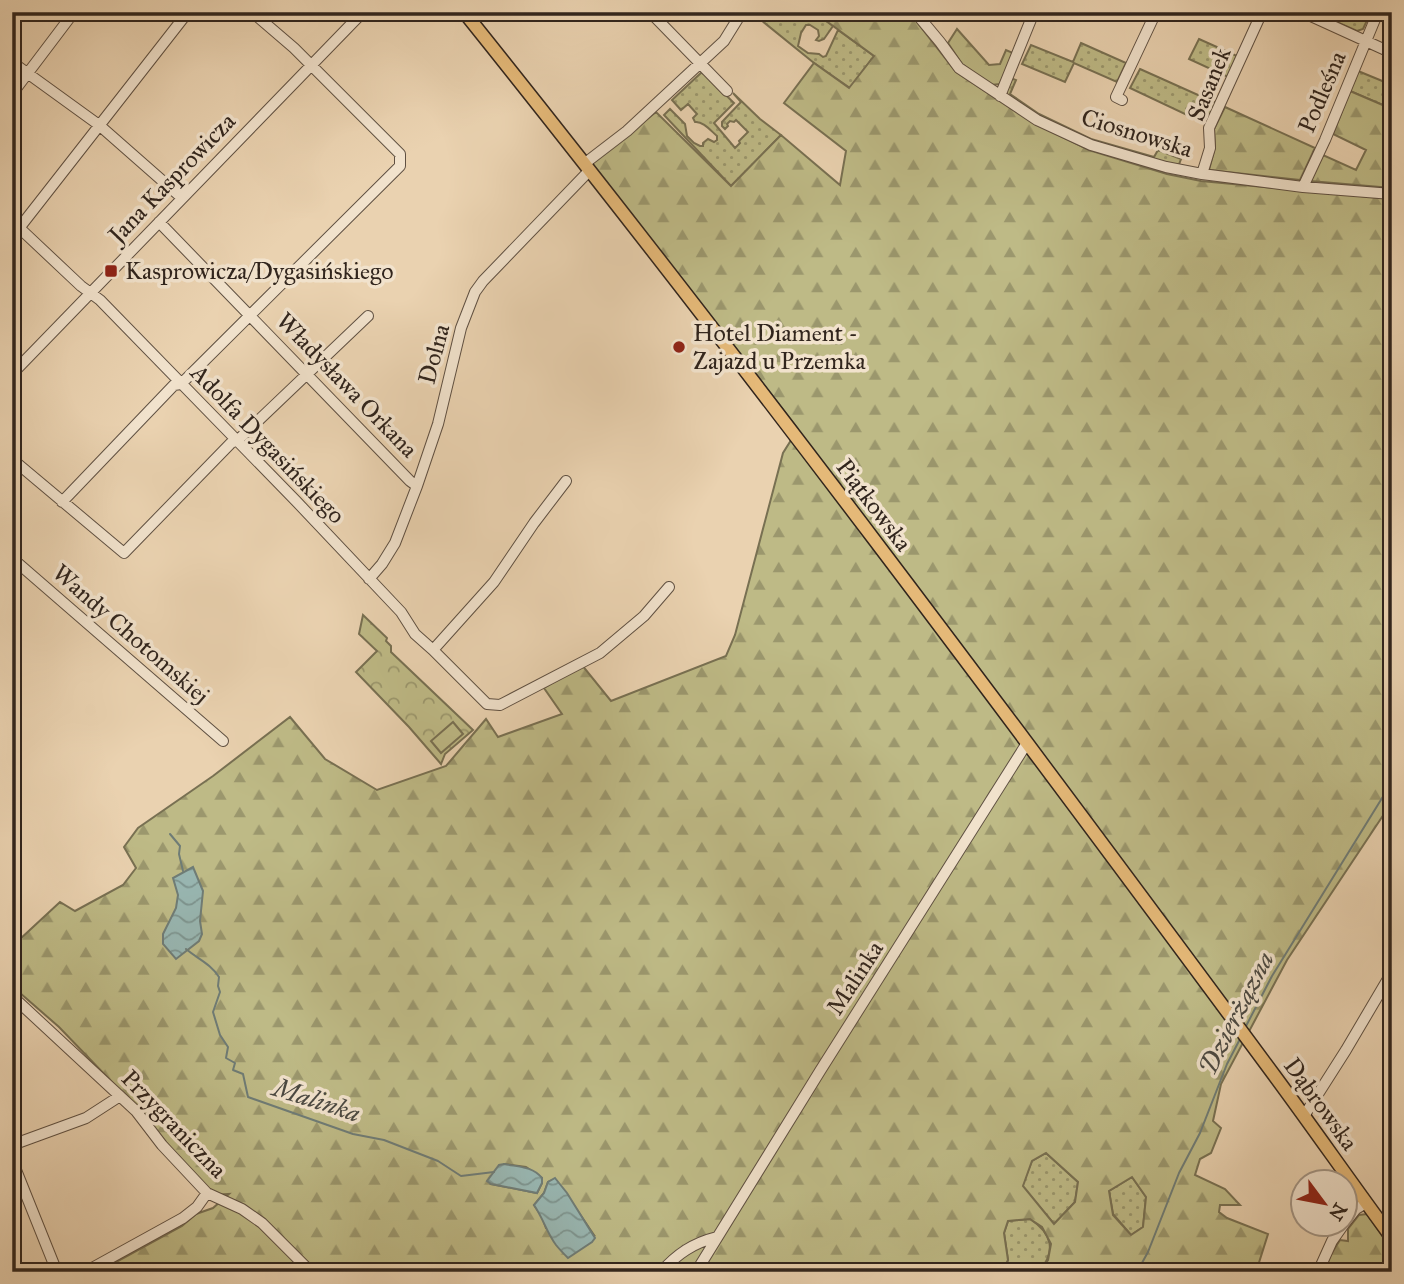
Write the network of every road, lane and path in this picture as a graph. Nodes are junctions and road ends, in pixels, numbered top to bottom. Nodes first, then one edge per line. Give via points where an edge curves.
1 (74, 12) edge
2 (188, 12) edge
3 (252, 12) edge
4 (363, 12) edge
5 (464, 12) edge
6 (650, 12) edge
7 (742, 12) edge
8 (915, 12) edge
9 (1034, 12) edge
10 (1156, 12) edge
11 (1262, 12) edge
12 (1302, 12) edge
13 (1378, 12) edge
14 (1366, 41) junction
15 (1392, 53) edge
16 (12, 62) edge
17 (700, 64) junction
18 (311, 65) junction
19 (29, 72) junction
20 (726, 91) dead end
21 (12, 94) edge
22 (1000, 96) junction
23 (1122, 100) dead end
24 (99, 125) junction
25 (587, 167) junction
26 (1202, 174) junction
27 (1303, 187) junction
28 (1392, 194) edge
29 (182, 198) junction
30 (159, 222) junction
31 (15, 225) edge
32 (90, 293) junction
33 (251, 316) junction
34 (368, 316) dead end
35 (12, 374) edge
36 (308, 374) junction
37 (181, 384) junction
38 (236, 441) junction
39 (12, 459) edge
40 (566, 481) dead end
41 (417, 486) junction
42 (62, 502) junction
43 (12, 558) edge
44 (369, 579) junction
45 (669, 587) dead end
46 (433, 650) junction
47 (223, 741) dead end
48 (1027, 743) junction
49 (1392, 972) edge
50 (12, 996) edge
51 (1240, 1030) joint
52 (120, 1096) junction
53 (1304, 1116) junction
54 (12, 1145) edge
55 (12, 1160) edge
56 (207, 1193) junction
57 (1366, 1203) junction
58 (1358, 1208) edge
59 (717, 1237) junction
60 (1334, 1238) edge
61 (1392, 1238) edge
62 (57, 1272) edge
63 (85, 1272) edge
64 (311, 1272) edge
65 (661, 1272) edge
66 (696, 1272) edge
67 (1318, 1272) edge

1 - 19 street
2 - 24 street
3 - 18 street
4 - 18 street, Jana Kasprowicza
5 - 25 main road, Piątkowska
6 - 17 street
7 - 17 street, Dolna via 724,41
8 - 22 street, Ciosnowska via 959,68
9 - 22 street
10 - 23 street via 1116,97
11 - 26 street, Sasanek via 1209,128 1210,148
12 - 14 street
13 - 14 street, Podleśna
14 - 15 street
14 - 27 street, Podleśna
16 - 19 street
17 - 20 street
17 - 25 street, Dolna
18 - 29 street, Jana Kasprowicza
18 - 33 street via 400,153 400,166
19 - 21 street
19 - 24 street
22 - 26 street, Ciosnowska via 1037,120 1091,145
24 - 29 street
24 - 31 street
25 - 41 street, Dolna via 475,292
25 - 48 main road, Piątkowska
26 - 27 street, Ciosnowska
27 - 28 street, Ciosnowska
29 - 30 street, Jana Kasprowicza
30 - 32 street, Jana Kasprowicza
30 - 33 street, Władysława Orkana
31 - 32 street, Adolfa Dygasińskiego
32 - 35 street, Jana Kasprowicza
32 - 37 street, Adolfa Dygasińskiego
33 - 36 street, Władysława Orkana
33 - 37 street
34 - 36 street
36 - 38 street
36 - 41 street, Władysława Orkana
37 - 38 street, Adolfa Dygasińskiego
37 - 42 street via 174,385
38 - 42 street via 124,553
38 - 44 street, Adolfa Dygasińskiego
39 - 42 street
40 - 46 street via 494,582
41 - 44 street, Dolna via 394,543
43 - 47 street, Wandy Chotomskiej
44 - 46 street, Adolfa Dygasińskiego
45 - 46 street, Adolfa Dygasińskiego via 645,616 600,653 500,705 487,704
48 - 51 main road, Piątkowska
48 - 59 street, Malinka
49 - 53 street
50 - 52 street, Przygraniczna
51 - 53 main road, Dąbrowska
52 - 54 street via 86,1118
52 - 56 street, Przygraniczna
53 - 57 main road, Dąbrowska
55 - 62 street
56 - 63 street via 183,1218
56 - 64 street, Przygraniczna via 262,1223
57 - 58 street
57 - 61 main road, Dąbrowska
59 - 65 street via 676,1255
59 - 66 street, Malinka
60 - 67 street

